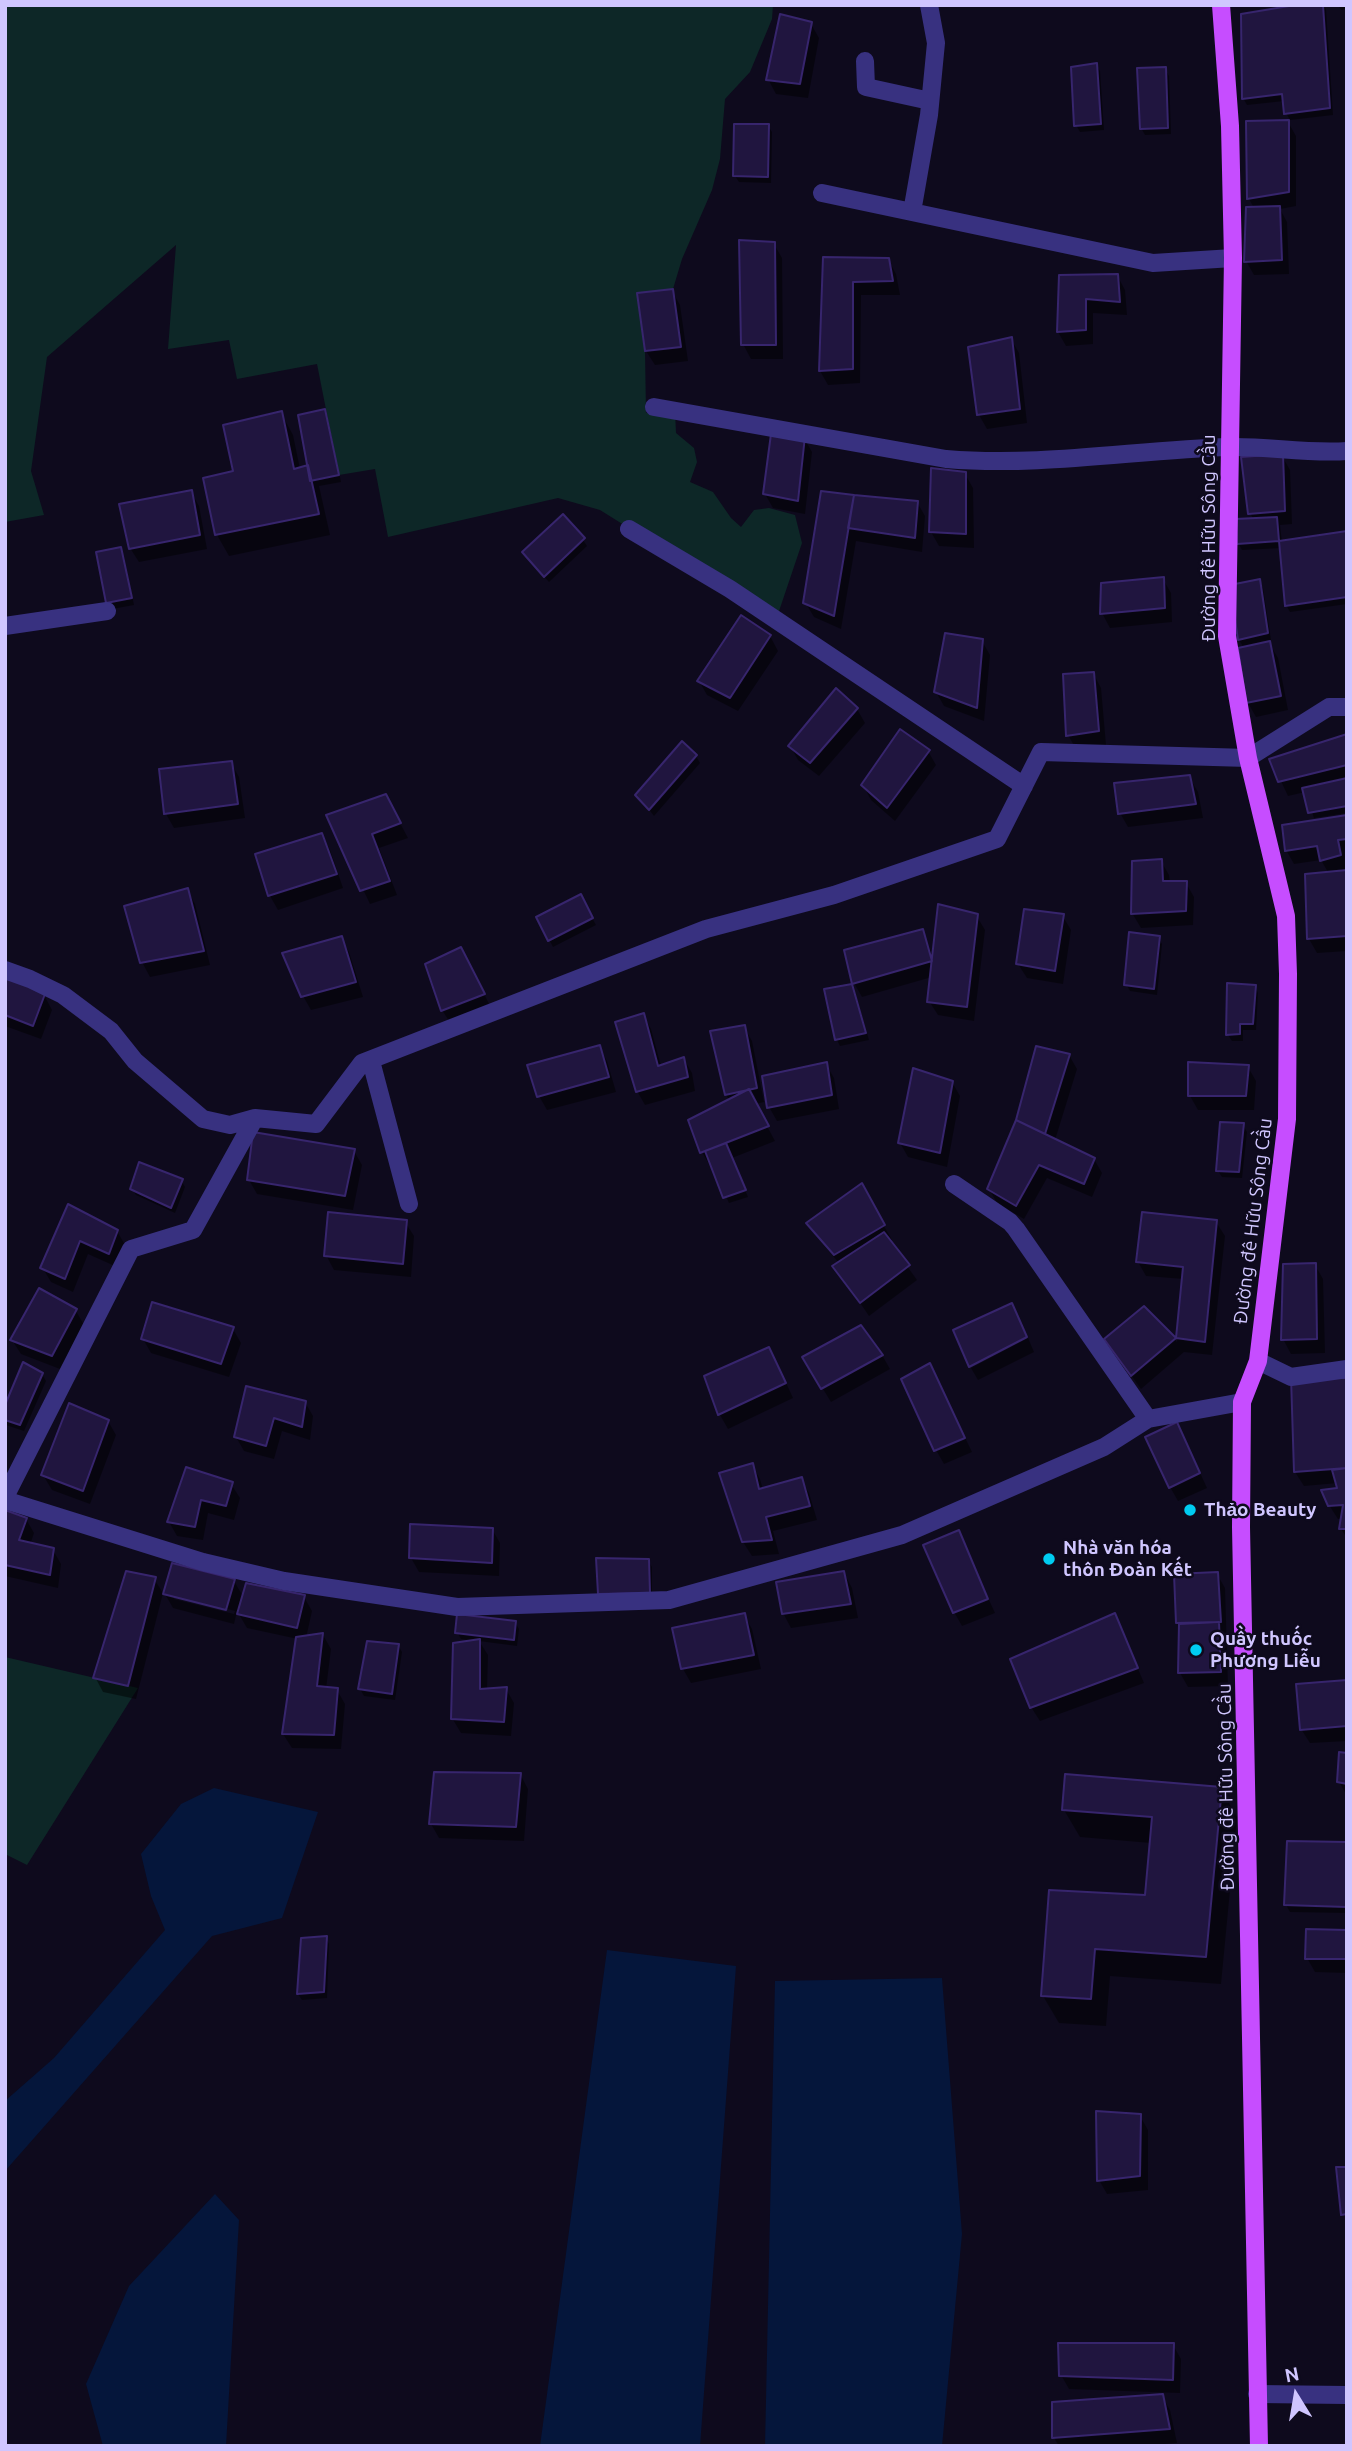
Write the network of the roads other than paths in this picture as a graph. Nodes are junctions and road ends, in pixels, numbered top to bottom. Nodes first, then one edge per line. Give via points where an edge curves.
1 (929, 5) edge
2 (1221, 5) edge
3 (865, 61) dead end
4 (930, 102) junction
5 (822, 193) dead end
6 (912, 212) junction
7 (1233, 258) junction
8 (654, 407) dead end
9 (1231, 447) junction
10 (1347, 451) edge
11 (629, 528) dead end
12 (107, 611) dead end
13 (5, 626) edge
14 (1347, 707) edge
15 (1248, 758) junction
16 (1024, 786) junction
17 (5, 970) edge
18 (371, 1061) junction
19 (255, 1118) junction
20 (954, 1184) dead end
21 (408, 1204) dead end
22 (1258, 1361) junction
23 (1347, 1368) edge
24 (1242, 1402) junction
25 (1148, 1419) junction
26 (5, 1498) edge
27 (1257, 2394) junction
28 (1347, 2395) edge
29 (1259, 2446) edge

1 - 4 street via 936,43
2 - 7 main road, Đường đê Hữu Sông Cầu
3 - 4 street via 866,87
4 - 6 street
5 - 6 street
6 - 7 street via 1153,263
7 - 9 main road, Đường đê Hữu Sông Cầu
8 - 9 street via 984,462
9 - 10 street
9 - 15 main road, Đường đê Hữu Sông Cầu via 1227,636
11 - 16 street via 730,589
12 - 13 street
14 - 15 street via 1329,707
15 - 16 street via 1041,752
15 - 22 main road, Đường đê Hữu Sông Cầu via 1286,916 1289,974 1287,1119
16 - 18 street via 997,838 834,895 706,929
17 - 19 street via 63,995 111,1031 135,1061 203,1119 230,1125
18 - 19 street via 362,1063 316,1124
18 - 21 street
19 - 26 street via 193,1230 131,1249
20 - 25 street via 1016,1229
22 - 23 street via 1291,1377
22 - 24 main road, Đường đê Hữu Sông Cầu
24 - 25 street
24 - 27 main road, Đường đê Hữu Sông Cầu
25 - 26 street via 1104,1447 902,1535 669,1600 457,1607 284,1581 203,1562
27 - 28 street
27 - 29 main road, Đường đê Hữu Sông Cầu

